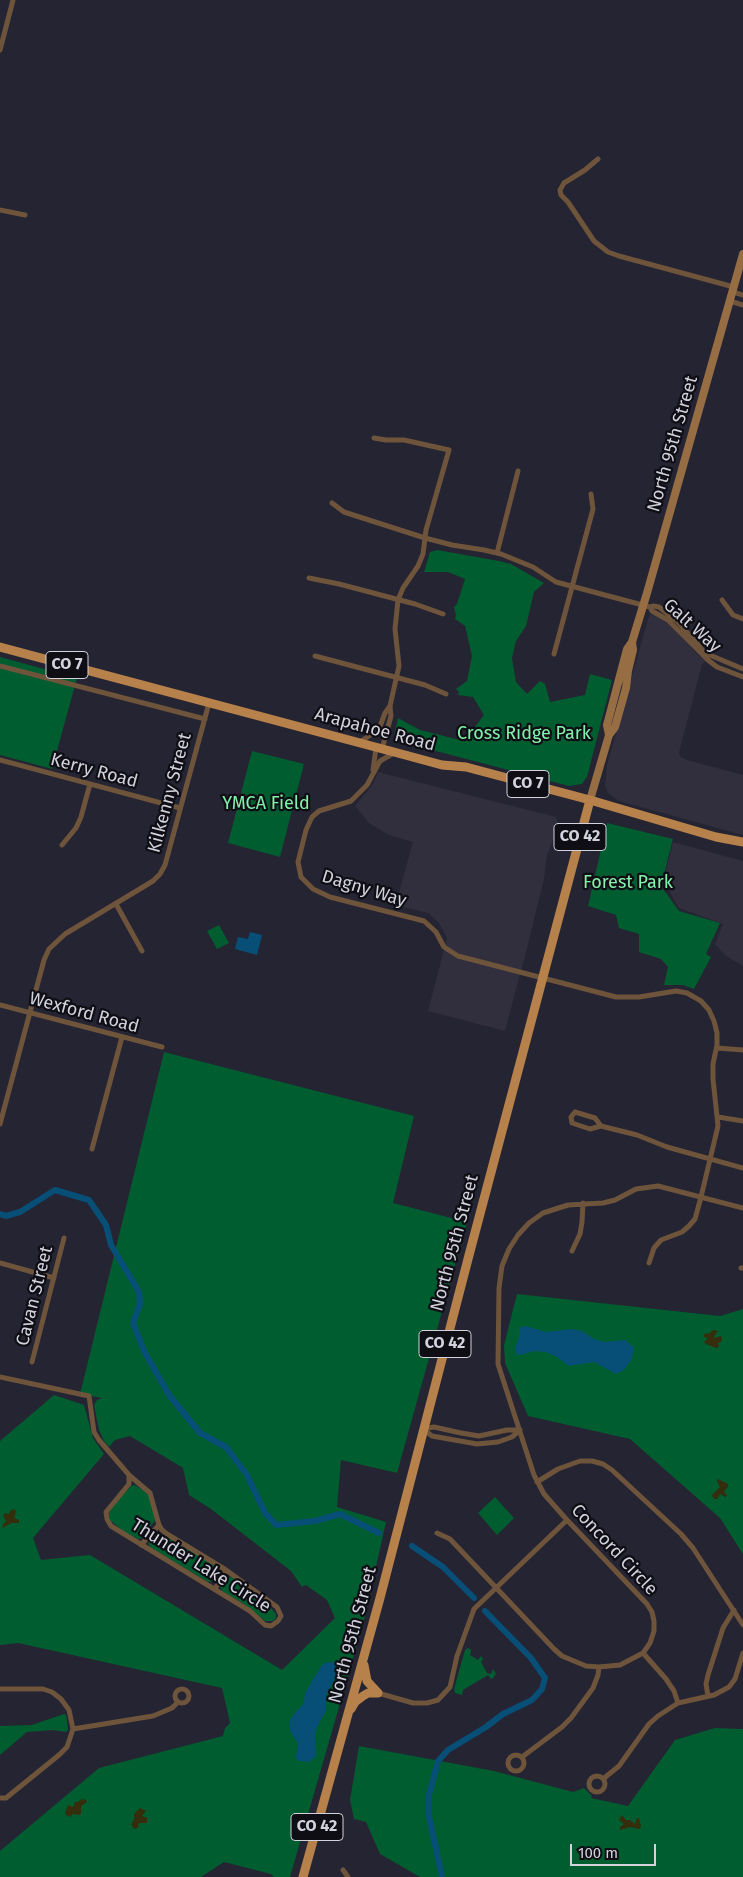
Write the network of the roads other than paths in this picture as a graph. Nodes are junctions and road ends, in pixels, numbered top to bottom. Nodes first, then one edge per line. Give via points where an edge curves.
1 (13, 0) edge
2 (0, 50) edge
3 (598, 159) dead end
4 (0, 210) edge
5 (24, 215) dead end
6 (743, 254) edge
7 (733, 290) junction
8 (743, 295) edge
9 (730, 301) junction
10 (743, 305) edge
11 (374, 438) dead end
12 (518, 471) dead end
13 (591, 494) dead end
14 (332, 503) dead end
15 (425, 538) junction
16 (497, 553) junction
17 (309, 578) dead end
18 (573, 586) junction
19 (398, 600) junction
20 (722, 600) dead end
21 (646, 606) junction
22 (443, 614) dead end
23 (743, 619) edge
24 (0, 646) edge
25 (554, 654) dead end
26 (315, 656) dead end
27 (0, 666) edge
28 (743, 669) edge
29 (743, 677) edge
30 (398, 678) junction
31 (446, 694) dead end
32 (209, 703) junction
33 (390, 706) junction
34 (205, 719) junction
35 (359, 743) junction
36 (379, 748) junction
37 (394, 752) junction
38 (0, 760) edge
39 (372, 775) junction
40 (90, 784) junction
41 (590, 800) junction
42 (180, 808) junction
43 (743, 842) edge
44 (62, 845) dead end
45 (116, 904) junction
46 (142, 951) dead end
47 (543, 979) junction
48 (0, 1005) edge
49 (29, 1012) junction
50 (122, 1037) junction
51 (162, 1047) dead end
52 (717, 1048) junction
53 (743, 1050) edge
54 (718, 1117) junction
55 (743, 1121) edge
56 (0, 1124) edge
57 (601, 1126) junction
58 (92, 1149) dead end
59 (710, 1159) junction
60 (743, 1168) edge
61 (701, 1197) junction
62 (582, 1203) junction
63 (743, 1208) edge
64 (64, 1238) dead end
65 (572, 1251) dead end
66 (0, 1263) edge
67 (649, 1263) dead end
68 (54, 1278) junction
69 (32, 1362) dead end
70 (0, 1377) edge
71 (423, 1429) junction
72 (520, 1430) junction
73 (129, 1475) junction
74 (537, 1482) junction
75 (129, 1484) junction
76 (148, 1489) junction
77 (567, 1520) junction
78 (159, 1525) junction
79 (437, 1533) dead end
80 (141, 1545) junction
81 (226, 1570) junction
82 (496, 1587) junction
83 (215, 1589) junction
84 (734, 1610) junction
85 (743, 1625) edge
86 (743, 1653) edge
87 (643, 1654) junction
88 (363, 1660) junction
89 (598, 1667) junction
90 (0, 1689) edge
91 (378, 1693) junction
92 (708, 1696) junction
93 (178, 1702) dead end
94 (678, 1704) junction
95 (349, 1711) junction
96 (73, 1729) junction
97 (522, 1757) dead end
98 (602, 1778) dead end
99 (0, 1798) edge
100 (343, 1870) dead end
101 (303, 1877) edge
102 (348, 1877) edge

1 - 2 street
3 - 7 street via 564,183 560,190 594,241 619,256
4 - 5 street
6 - 7 main road, North 95th Street
7 - 8 street
7 - 9 main road, North 95th Street
9 - 10 street
9 - 21 main road, North 95th Street
11 - 15 street via 404,440 449,450
12 - 16 street
13 - 18 street via 593,509
14 - 15 street via 344,512
15 - 16 street
15 - 19 street via 418,566
16 - 18 street via 533,567 552,581
17 - 19 street
18 - 21 street
18 - 25 street
19 - 22 street
19 - 30 street via 395,629 400,666
20 - 23 street via 733,615
21 - 28 street, Galt Way via 658,607 670,615 705,653
21 - 29 street, Galt Way via 668,620 717,667
21 - 41 main road, North 95th Street via 632,642 626,688 615,727 609,734
24 - 32 main road, Arapahoe Road / CO 7
26 - 30 street
27 - 34 street
30 - 31 street
30 - 33 street
32 - 34 street, Kilkenny Street
32 - 35 main road, Arapahoe Road / CO 7
33 - 35 street via 379,729
33 - 36 street, Dagny Way via 391,716
34 - 42 street, Kilkenny Street
35 - 36 main road, Arapahoe Road / CO 7
36 - 37 main road, Arapahoe Road / CO 7
36 - 39 street, Dagny Way
37 - 39 street, Dagny Way via 380,761
37 - 41 main road, Arapahoe Road / CO 7 via 442,765 466,767
38 - 40 street, Kerry Road
39 - 47 street, Dagny Way via 351,801 319,811 312,817 298,862 301,877 306,883 330,897 424,921 436,932 444,947 458,956
40 - 42 street, Kerry Road
40 - 44 street via 76,828
41 - 43 main road, Arapahoe Road / CO 7
41 - 47 main road, North 95th Street / CO 42
42 - 45 street, Kilkenny Street via 160,874
45 - 46 street
45 - 49 street, Kilkenny Street via 65,934 49,949
47 - 52 street via 616,997 676,991 687,993 708,1010 717,1033
47 - 71 main road, North 95th Street / CO 42
48 - 49 street, Wexford Road
49 - 50 street, Wexford Road
49 - 56 street, Kilkenny Street
50 - 51 street, Wexford Road
50 - 58 street
52 - 53 street
52 - 54 street via 713,1079
54 - 55 street
54 - 59 street
57 - 57 street via 595,1118 580,1112 570,1117 572,1123 584,1127 594,1129
57 - 59 street
59 - 60 street
59 - 61 street
61 - 62 street, Concord Circle via 646,1186 615,1200
61 - 63 street, Concord Circle
61 - 67 street via 689,1226 661,1240 654,1248
62 - 65 street via 580,1234
62 - 72 street, Concord Circle via 557,1207 529,1223 509,1248 500,1277 498,1364
64 - 68 street, Cavan Street
66 - 68 street
68 - 69 street, Cavan Street
70 - 73 street via 88,1396 94,1432
71 - 72 street via 434,1426 479,1436
71 - 72 street via 432,1436 477,1444 498,1442
71 - 88 main road, North 95th Street / CO 42
72 - 74 street, Concord Circle
73 - 75 street
73 - 76 street
74 - 77 street, Concord Circle
74 - 84 street via 580,1461 592,1461 612,1470 681,1534
75 - 76 street
75 - 80 street, Thunder Lake Circle via 108,1509 106,1517 111,1526
76 - 78 street, Thunder Lake Circle
77 - 82 street
77 - 87 street, Concord Circle via 647,1604 654,1621 654,1631
78 - 80 street
78 - 81 street, Thunder Lake Circle via 167,1534
79 - 82 street via 450,1539
80 - 83 street, Thunder Lake Circle
81 - 83 street
81 - 83 street, Thunder Lake Circle via 277,1607 281,1616 271,1626 266,1625
82 - 89 street via 562,1656 586,1666
82 - 91 street via 474,1609 450,1687 438,1700 413,1703
84 - 85 street
84 - 92 street via 723,1628 712,1663 706,1684
86 - 92 street via 735,1679 729,1687
87 - 89 street via 620,1664
87 - 94 street via 666,1679
88 - 91 main road via 367,1681
88 - 95 main road, North 95th Street / CO 42
89 - 97 street via 593,1688 571,1718
90 - 96 street via 52,1692 69,1710
91 - 95 main road via 363,1696
92 - 94 street
93 - 96 street via 153,1716
94 - 98 street via 649,1724 619,1766
95 - 101 main road, North 95th Street / CO 42
96 - 99 street via 59,1755 6,1798
100 - 102 street

